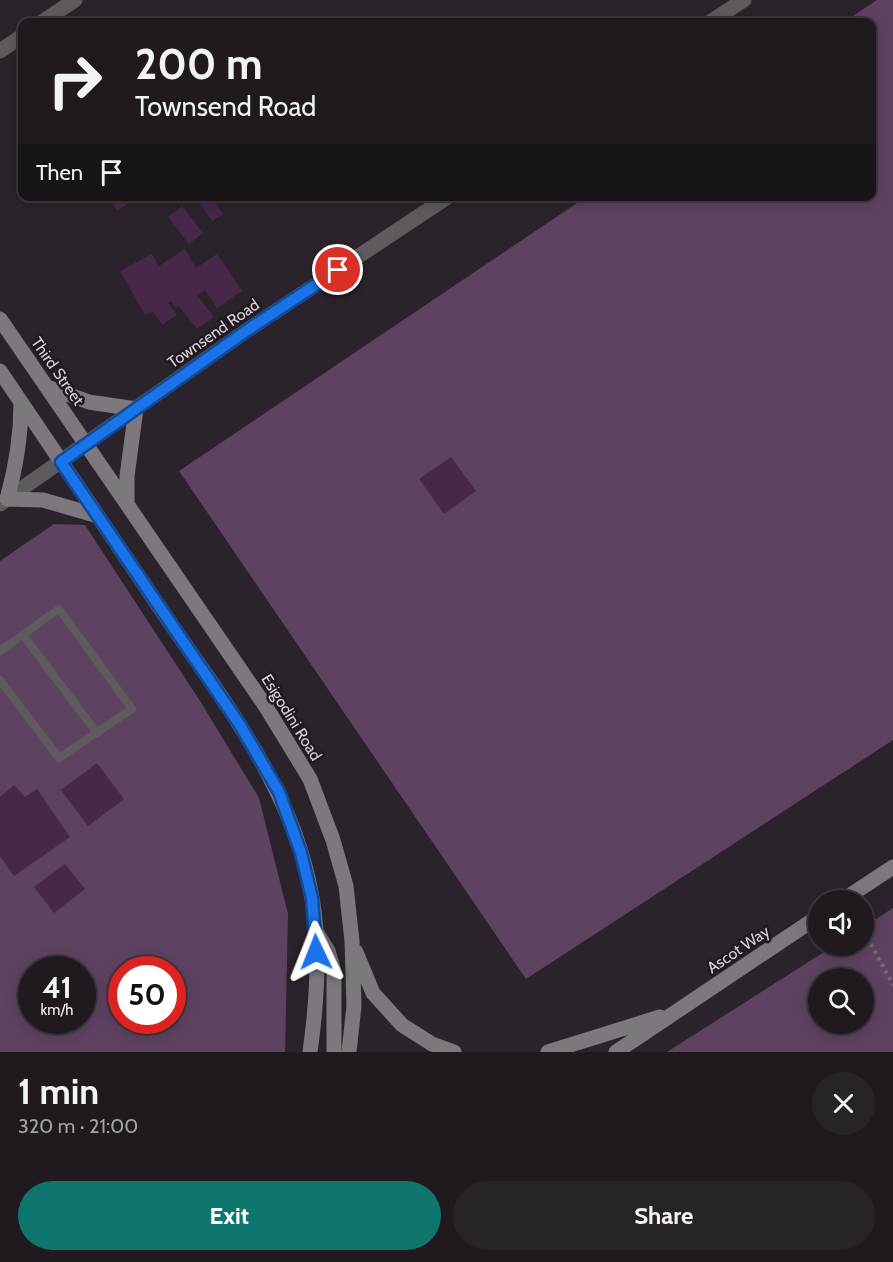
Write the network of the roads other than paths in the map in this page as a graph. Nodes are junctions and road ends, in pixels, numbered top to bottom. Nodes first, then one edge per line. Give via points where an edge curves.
1 (75, 0) edge
2 (715, 0) edge
3 (744, 0) edge
4 (724, 14) junction
5 (48, 18) edge
6 (717, 18) edge
7 (18, 39) edge
8 (0, 51) edge
9 (441, 201) edge
10 (0, 319) edge
11 (0, 371) edge
12 (47, 387) junction
13 (21, 403) junction
14 (136, 409) junction
15 (86, 444) junction
16 (61, 462) junction
17 (3, 501) edge
18 (127, 503) junction
19 (98, 516) junction
20 (23, 635) junction
21 (0, 651) edge
22 (0, 680) edge
23 (96, 733) junction
24 (893, 867) edge
25 (858, 890) edge
26 (808, 923) edge
27 (316, 933) junction
28 (352, 941) junction
29 (677, 1011) junction
30 (310, 1052) edge
31 (334, 1052) edge
32 (348, 1052) edge
33 (454, 1052) edge
34 (548, 1052) edge
35 (616, 1052) edge

1 - 5 street
2 - 4 street
3 - 4 street
4 - 6 street
7 - 8 street
9 - 14 street, Townsend Road
10 - 12 main road, Third Street
11 - 13 main road
12 - 14 main road via 89,402
12 - 15 main road, Third Street
13 - 16 main road
13 - 17 main road via 16,468
14 - 15 street, Townsend Road
14 - 18 main road
15 - 16 street, Townsend Road
15 - 18 main road, Esigodini Road
16 - 17 street, Townsend Road
16 - 19 main road
17 - 19 main road via 43,500
18 - 28 main road, Esigodini Road via 266,707 310,779 345,886
19 - 27 main road via 240,725 279,792 301,853
20 - 21 lane
20 - 23 lane
20 - 23 lane via 59,609 132,710
22 - 23 lane via 59,758
24 - 25 main road
26 - 29 main road, Ascot Way
27 - 30 main road via 316,1008
27 - 31 main road via 328,951 334,971
28 - 32 main road, Esigodini Road via 354,1006
28 - 33 main road via 373,993 402,1025 432,1044
29 - 34 main road
29 - 35 main road, Ascot Way

